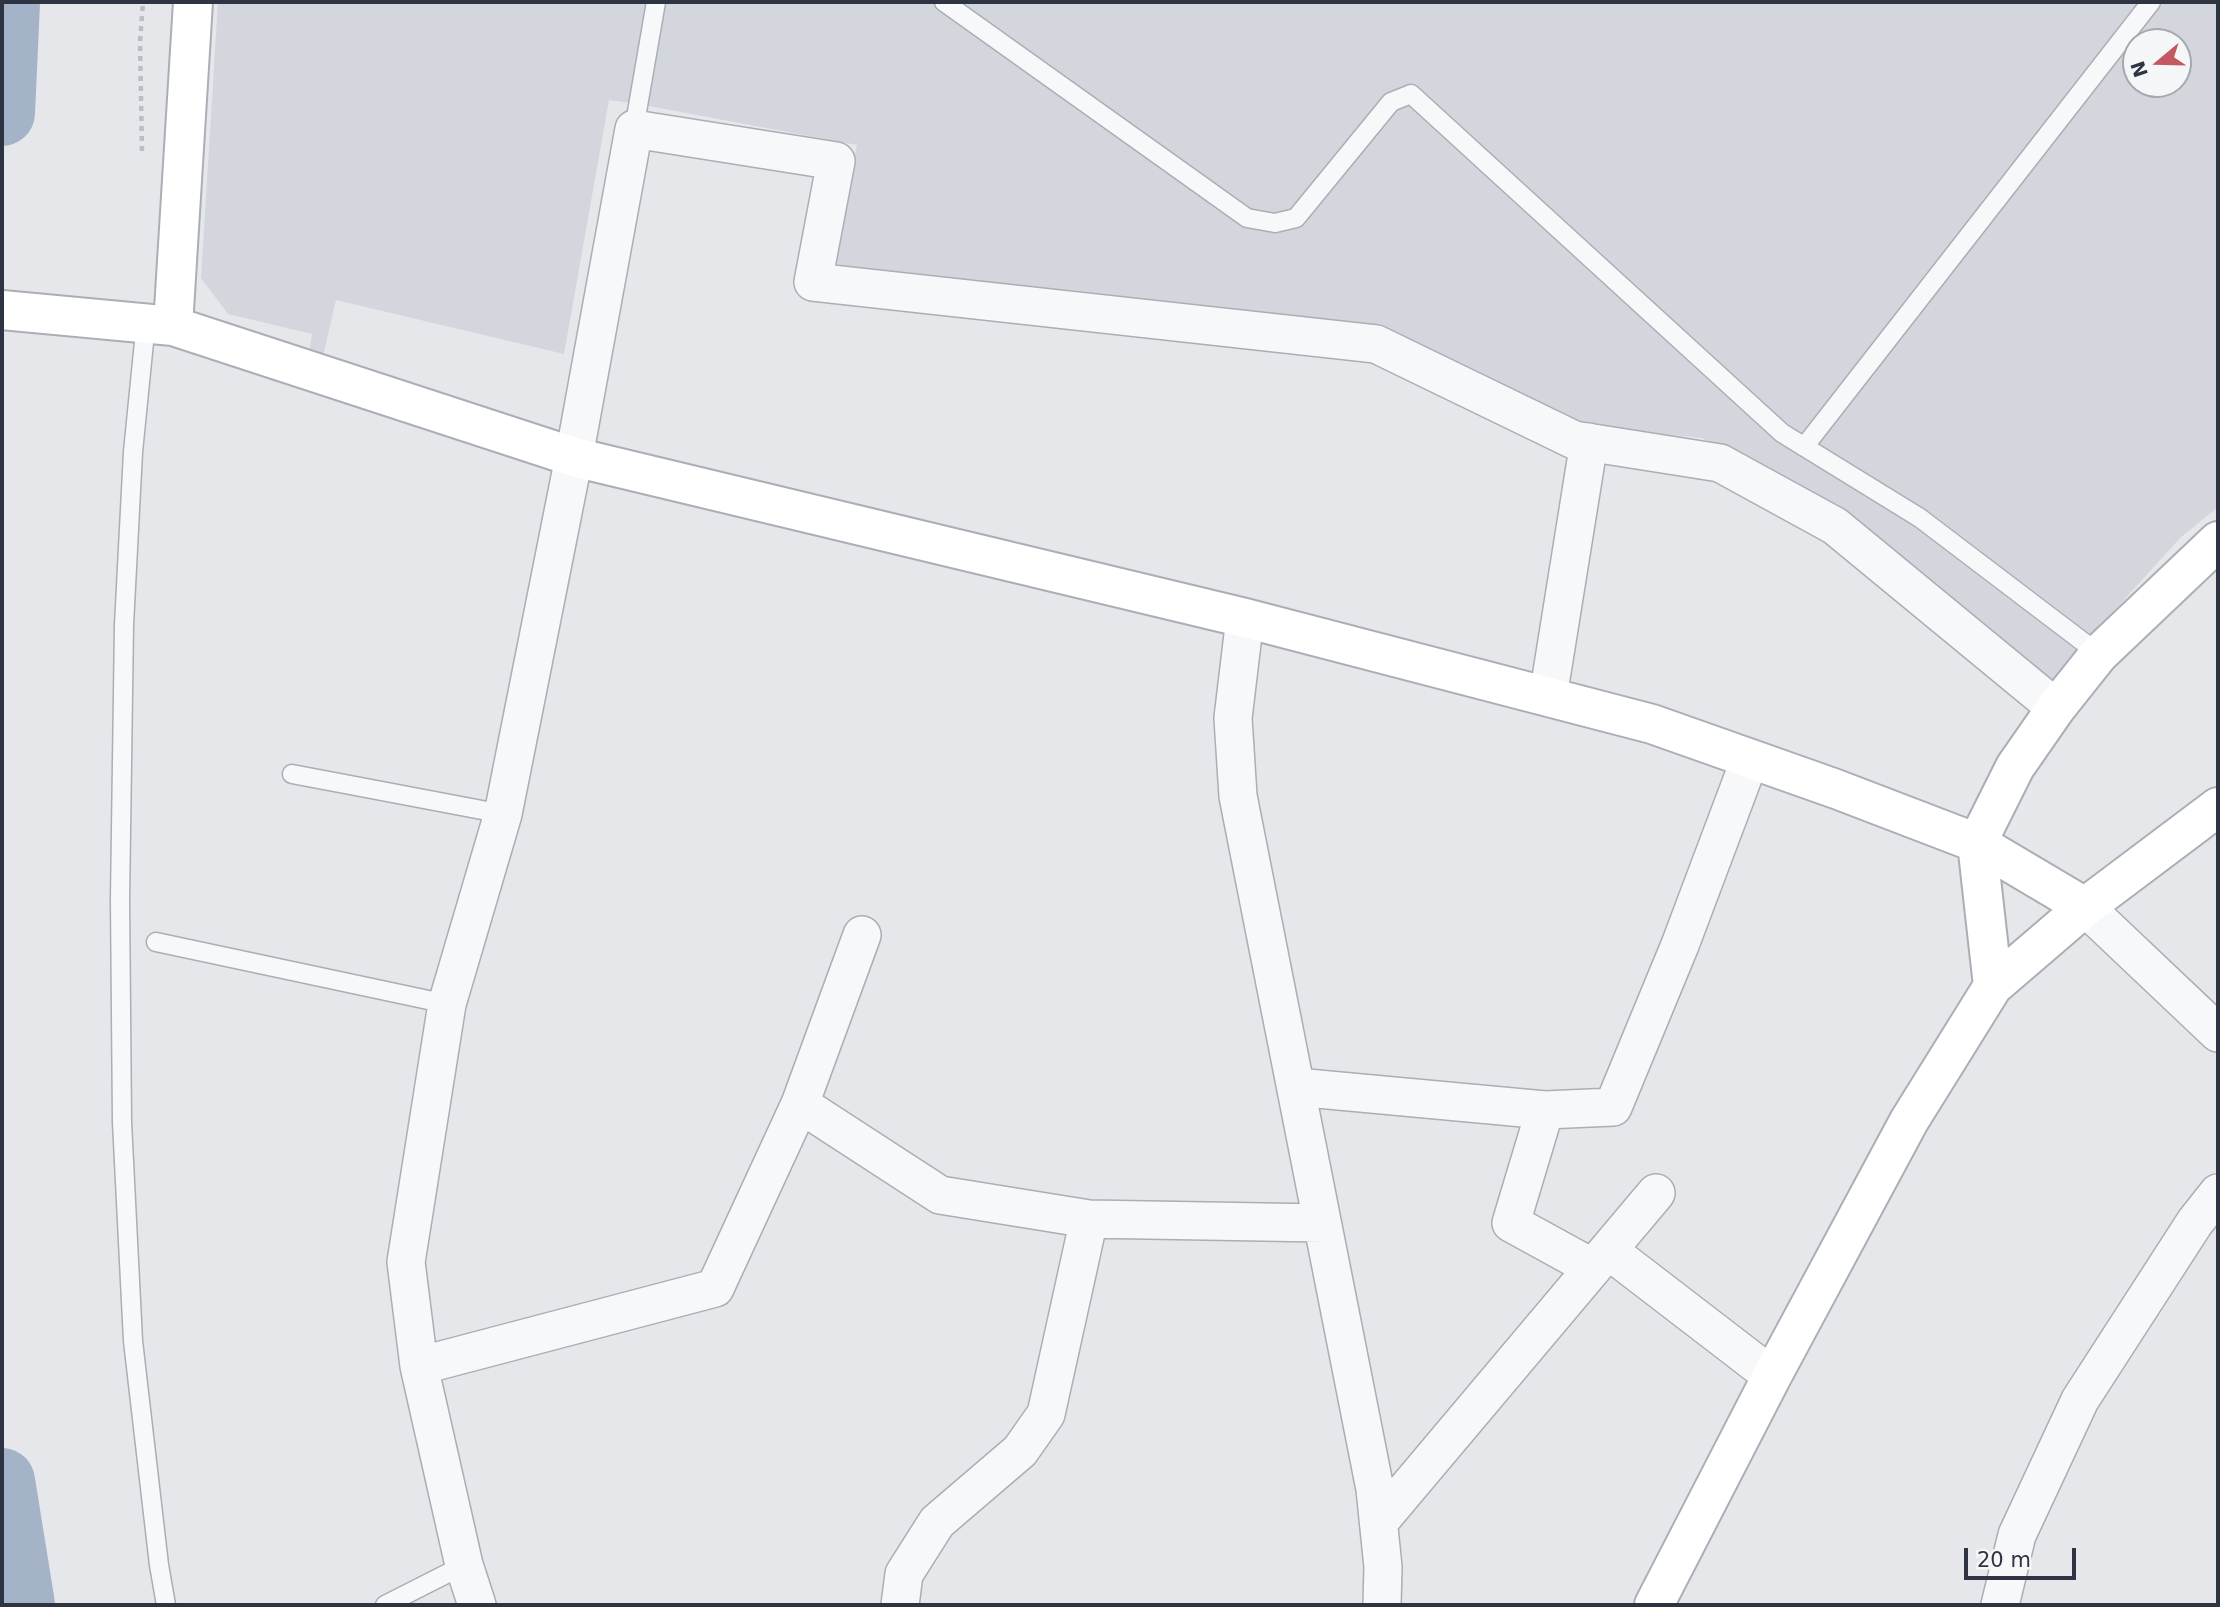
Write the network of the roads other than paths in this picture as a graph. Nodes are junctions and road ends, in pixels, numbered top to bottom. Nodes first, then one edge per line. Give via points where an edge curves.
1 (193, 2) edge
2 (656, 2) edge
3 (944, 2) edge
4 (2151, 2) edge
5 (634, 129) junction
6 (2, 310) edge
7 (159, 324) junction
8 (1589, 442) junction
9 (1804, 447) junction
10 (574, 457) junction
11 (2218, 541) edge
12 (1245, 618) junction
13 (2099, 654) junction
14 (1548, 697) junction
15 (2056, 708) junction
16 (1750, 758) junction
17 (292, 774) dead end
18 (2218, 807) edge
19 (503, 814) junction
20 (1977, 842) junction
21 (2084, 907) junction
22 (862, 935) dead end
23 (156, 942) dead end
24 (1993, 986) junction
25 (447, 1004) junction
26 (2218, 1033) edge
27 (1296, 1087) junction
28 (800, 1104) junction
29 (1545, 1110) junction
30 (1656, 1193) dead end
31 (2218, 1193) edge
32 (1089, 1219) junction
33 (1322, 1223) junction
34 (1600, 1259) junction
35 (419, 1366) junction
36 (1772, 1376) junction
37 (1379, 1522) junction
38 (464, 1565) junction
39 (166, 1605) edge
40 (385, 1605) edge
41 (477, 1605) edge
42 (900, 1605) edge
43 (1382, 1605) edge
44 (1654, 1605) edge
45 (2000, 1605) edge

1 - 7 street
2 - 5 lane
3 - 9 lane via 1248,218 1275,223 1296,218 1391,102 1411,94 1782,433
4 - 9 lane
5 - 8 street via 836,161 813,282 1376,344 1574,440
5 - 10 street
6 - 7 street
7 - 10 street
7 - 39 lane via 133,452 124,625 120,900 122,1122 133,1341
8 - 14 street
8 - 15 street via 1720,463 1835,526
9 - 13 lane via 1920,518
10 - 12 street
10 - 19 street
11 - 13 street
12 - 14 street
12 - 27 street via 1233,718 1238,796
13 - 15 street
14 - 16 street via 1652,724
15 - 20 street via 2015,767
16 - 20 street
16 - 29 street via 1613,1107
17 - 19 lane
18 - 21 street
19 - 25 street
20 - 21 street
20 - 24 street
21 - 24 street
21 - 26 street
22 - 28 street
23 - 25 lane
24 - 36 street via 1909,1121
25 - 35 street via 406,1262
27 - 29 street
27 - 33 street
28 - 32 street via 940,1195
28 - 35 street via 715,1288
29 - 34 street via 1511,1223
30 - 34 street
31 - 45 street via 2080,1400 2017,1535
32 - 33 street
32 - 42 street via 1046,1414 1020,1451 937,1522 904,1574
33 - 37 street
34 - 36 street
34 - 37 street
35 - 38 street
36 - 44 street
37 - 43 street
38 - 40 lane
38 - 41 street

